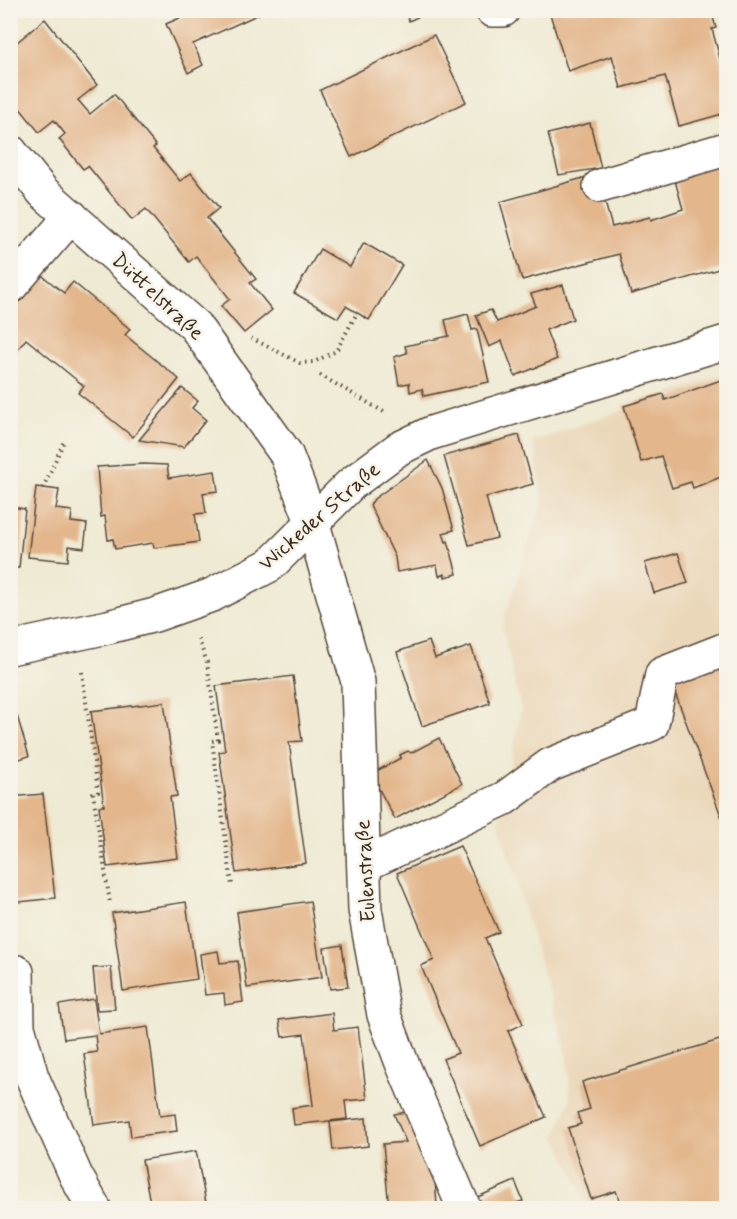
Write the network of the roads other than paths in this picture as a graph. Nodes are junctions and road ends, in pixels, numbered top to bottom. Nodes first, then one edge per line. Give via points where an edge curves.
1 (492, 10) edge
2 (502, 10) edge
3 (726, 149) edge
4 (10, 151) edge
5 (600, 186) dead end
6 (71, 216) junction
7 (10, 287) edge
8 (726, 342) edge
9 (313, 524) junction
10 (10, 648) edge
11 (726, 650) edge
12 (364, 865) junction
13 (17, 972) dead end
14 (94, 1209) edge
15 (464, 1209) edge

1 - 2 street
3 - 5 street
4 - 6 street, Düttelstraße via 43,192
6 - 7 street
6 - 9 street, Düttelstraße via 195,326 286,454
8 - 9 street, Wickeder Straße via 431,433 398,448 351,484
9 - 10 street, Wickeder Straße via 270,565 212,595 117,625
9 - 12 street, Eulenstraße via 358,682
11 - 12 street via 662,674 652,724 550,765 505,798
12 - 15 street, Eulenstraße via 365,910 384,1015
13 - 14 street via 18,1027 32,1077

